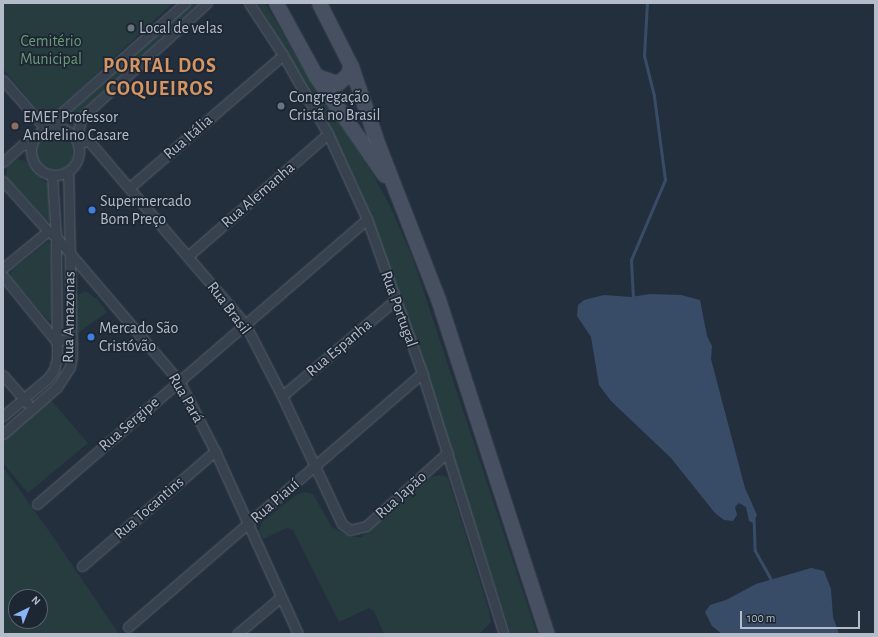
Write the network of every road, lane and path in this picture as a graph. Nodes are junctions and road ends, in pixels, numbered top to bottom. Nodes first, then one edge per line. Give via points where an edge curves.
1 (184, 3) edge
2 (207, 3) edge
3 (250, 3) edge
4 (276, 3) edge
5 (319, 3) edge
6 (283, 55) junction
7 (351, 66) junction
8 (316, 76) junction
9 (3, 80) edge
10 (49, 127) junction
11 (328, 134) junction
12 (77, 142) junction
13 (31, 144) junction
14 (3, 162) edge
15 (68, 171) junction
16 (52, 175) junction
17 (3, 181) edge
18 (129, 188) junction
19 (395, 191) junction
20 (366, 220) junction
21 (48, 231) junction
22 (56, 237) junction
23 (70, 252) junction
24 (188, 256) junction
25 (3, 268) edge
26 (3, 276) edge
27 (395, 300) junction
28 (245, 324) junction
29 (71, 339) junction
30 (56, 341) junction
31 (422, 373) junction
32 (3, 375) edge
33 (179, 380) junction
34 (37, 385) junction
35 (282, 396) junction
36 (46, 397) junction
37 (23, 398) junction
38 (32, 409) junction
39 (3, 416) edge
40 (3, 434) edge
41 (215, 451) junction
42 (448, 452) junction
43 (315, 467) junction
44 (37, 504) dead end
45 (248, 524) junction
46 (350, 530) joint
47 (82, 566) dead end
48 (281, 597) junction
49 (128, 627) dead end
50 (500, 632) edge
51 (237, 634) edge
52 (298, 634) edge
53 (547, 634) edge

1 - 10 street via 61,113
2 - 12 street via 82,117
3 - 6 street, Rua Portugal
4 - 8 main road
5 - 7 main road
6 - 11 street, Rua Portugal
6 - 18 street, Rua Itália
7 - 8 main road via 348,75 338,83
7 - 19 main road
8 - 19 main road
9 - 10 street
10 - 12 street via 66,130
10 - 13 street via 39,132
11 - 20 street, Rua Portugal
11 - 24 street, Rua Alemanha
12 - 15 street via 78,156
12 - 18 street, Rua Brasil via 88,140
13 - 14 street via 22,145
13 - 16 street via 35,164
15 - 16 street
15 - 23 street, Rua Amazonas
16 - 22 street, Rua Amazonas
17 - 21 street, Rua Pará
18 - 24 street, Rua Brasil
19 - 53 main road via 438,299
20 - 27 street, Rua Portugal
20 - 28 street, Rua Sergipe
21 - 22 street, Rua Pará
21 - 25 street
22 - 23 street, Rua Pará
22 - 30 street, Rua Amazonas
23 - 29 street, Rua Amazonas
23 - 33 street, Rua Pará
24 - 28 street, Rua Brasil
26 - 30 street
27 - 31 street, Rua Portugal
27 - 35 street, Rua Espanha
28 - 33 street, Rua Sergipe
28 - 35 street, Rua Brasil
29 - 30 street
29 - 36 street, Rua Amazonas via 72,356 68,372
30 - 34 street, Rua Amazonas via 57,358 54,370
31 - 42 street, Rua Portugal
31 - 43 street, Rua Piauí
32 - 37 street
33 - 41 street, Rua Pará
33 - 44 street, Rua Sergipe
34 - 36 street
34 - 37 street, Rua Amazonas
35 - 43 street, Rua Brasil
36 - 38 street, Rua Amazonas
37 - 38 street
37 - 39 street, Rua Amazonas
38 - 40 street, Rua Amazonas
41 - 45 street, Rua Pará
41 - 47 street, Rua Tocantins
42 - 46 street, Rua Japão via 366,526
42 - 50 street, Rua Portugal
43 - 45 street, Rua Piauí
43 - 46 street, Rua Brasil via 337,518
45 - 48 street, Rua Pará
45 - 49 street, Rua Piauí
48 - 51 street
48 - 52 street, Rua Pará

